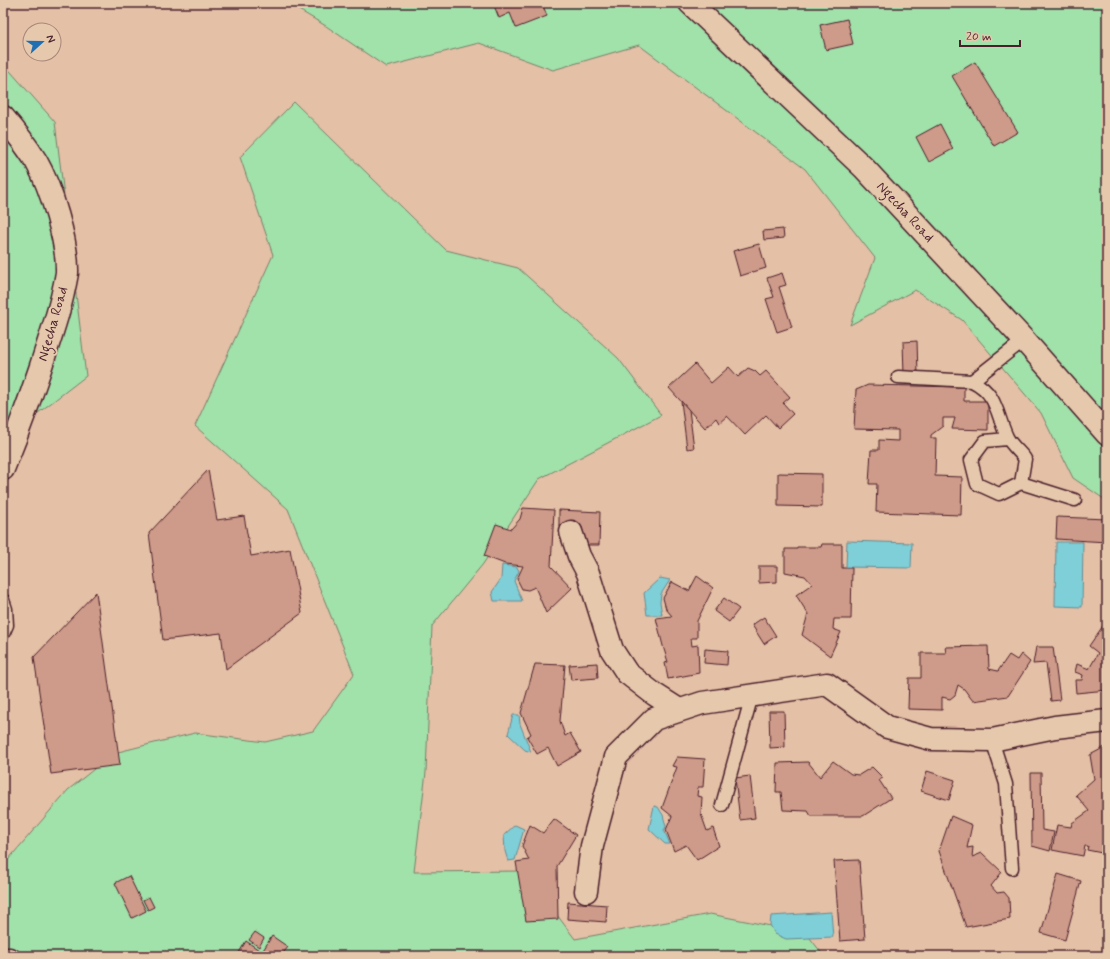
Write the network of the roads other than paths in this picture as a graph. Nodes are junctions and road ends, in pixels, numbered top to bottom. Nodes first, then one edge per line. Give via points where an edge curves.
1 (690, 3) edge
2 (3, 117) edge
3 (1024, 340) junction
4 (898, 377) dead end
5 (972, 381) junction
6 (1107, 434) edge
7 (1007, 439) junction
8 (3, 469) edge
9 (1021, 483) junction
10 (1075, 500) dead end
11 (571, 532) dead end
12 (3, 600) edge
13 (3, 634) edge
14 (752, 695) junction
15 (679, 710) junction
16 (1107, 721) edge
17 (992, 740) junction
18 (722, 804) dead end
19 (1012, 868) dead end
20 (586, 891) dead end
21 (3, 954) edge
22 (14, 956) edge

1 - 3 street, Ngecha Road via 864,168
2 - 8 street, Ngecha Road via 24,143 46,183 65,248 67,274 61,304 40,370
3 - 5 lane
3 - 6 street, Ngecha Road
4 - 5 lane
5 - 7 lane via 981,385 989,394
7 - 9 lane via 1025,459
7 - 9 lane via 985,441 970,460 977,484 999,494
9 - 10 lane
11 - 15 street via 588,573 612,650 627,673
12 - 13 lane via 7,625
14 - 15 street via 702,703
14 - 17 street via 827,684 887,726 931,739
14 - 18 lane
15 - 20 street via 654,719 616,757 592,846
16 - 17 street via 1055,727
17 - 19 lane via 1006,784
21 - 22 lane

